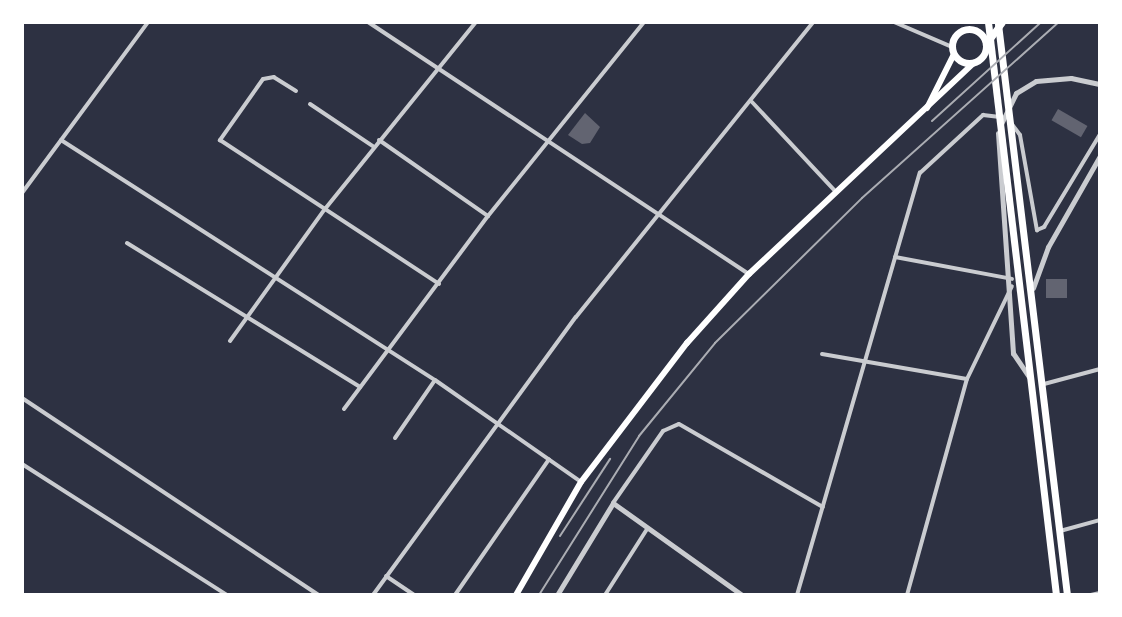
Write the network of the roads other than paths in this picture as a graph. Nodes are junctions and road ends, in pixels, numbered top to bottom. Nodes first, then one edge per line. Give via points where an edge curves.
1 (148, 22) edge
2 (368, 22) edge
3 (476, 22) edge
4 (644, 22) edge
5 (813, 22) edge
6 (896, 22) edge
7 (958, 22) edge
8 (988, 22) edge
9 (1000, 22) edge
10 (958, 34) junction
11 (986, 44) junction
12 (953, 51) junction
13 (974, 63) junction
14 (438, 70) junction
15 (1100, 84) edge
16 (296, 91) dead end
17 (752, 101) junction
18 (310, 104) dead end
19 (925, 113) junction
20 (1004, 118) junction
21 (1099, 139) edge
22 (61, 140) junction
23 (379, 140) junction
24 (547, 143) junction
25 (374, 147) junction
26 (1100, 156) edge
27 (22, 193) edge
28 (838, 194) junction
29 (325, 209) junction
30 (659, 214) junction
31 (488, 216) junction
32 (127, 243) dead end
33 (895, 257) junction
34 (749, 274) junction
35 (273, 276) junction
36 (1012, 279) junction
37 (439, 284) junction
38 (1012, 286) junction
39 (1033, 288) junction
40 (244, 319) junction
41 (230, 341) dead end
42 (387, 350) junction
43 (822, 354) dead end
44 (865, 362) junction
45 (1100, 369) edge
46 (967, 379) junction
47 (435, 380) junction
48 (1031, 380) junction
49 (1044, 384) junction
50 (360, 388) junction
51 (22, 398) edge
52 (344, 409) dead end
53 (497, 421) junction
54 (395, 438) dead end
55 (549, 459) junction
56 (22, 464) edge
57 (581, 482) junction
58 (613, 503) junction
59 (823, 507) junction
60 (1100, 520) edge
61 (647, 529) junction
62 (1060, 531) junction
63 (386, 576) junction
64 (1100, 593) edge
65 (227, 595) edge
66 (318, 595) edge
67 (373, 595) edge
68 (414, 595) edge
69 (455, 595) edge
70 (516, 595) edge
71 (557, 595) edge
72 (605, 595) edge
73 (742, 595) edge
74 (797, 595) edge
75 (907, 595) edge
76 (1056, 595) edge
77 (1067, 595) edge
78 (1091, 595) edge

1 - 22 street
2 - 14 street
3 - 14 street
4 - 24 street
5 - 17 street
6 - 12 street
7 - 10 main road
8 - 48 main road
9 - 11 main road
9 - 39 main road
10 - 11 main road via 975,30
10 - 12 main road
11 - 13 main road
12 - 13 main road
12 - 19 main road
13 - 19 main road
14 - 23 street
14 - 24 street
15 - 20 street via 1071,78 1036,81 1016,93
16 - 29 street via 274,77 261,80 222,132 226,145
17 - 28 street
17 - 30 street
18 - 25 street
19 - 28 main road
20 - 21 street via 1020,135 1034,229 1041,230
20 - 33 street via 983,115 925,165
20 - 36 street via 998,132 998,167
22 - 27 street
22 - 35 street
23 - 25 street
23 - 31 street
24 - 30 street
24 - 31 street
25 - 29 street
26 - 39 street via 1048,247
28 - 34 main road
29 - 35 street
29 - 37 street
30 - 34 street
30 - 53 street
31 - 37 street
32 - 40 street
33 - 36 street
33 - 44 street
34 - 57 main road via 664,371
35 - 40 street
35 - 42 street
36 - 38 street
37 - 42 street
38 - 46 street
38 - 48 street via 1014,360
39 - 49 main road
40 - 41 street
40 - 50 street
42 - 47 street
42 - 50 street
43 - 44 street
44 - 46 street
44 - 59 street
45 - 49 street
46 - 75 street
47 - 53 street
47 - 54 street
48 - 76 main road
49 - 62 main road
50 - 52 street
51 - 66 street
53 - 55 street
53 - 63 street
55 - 57 street
55 - 69 street
56 - 65 street
57 - 70 main road
58 - 59 street via 669,426 692,428
58 - 61 street
58 - 71 street
59 - 74 street
60 - 62 street
61 - 72 street
61 - 73 street
62 - 77 main road
63 - 67 street
63 - 68 street
64 - 78 street

